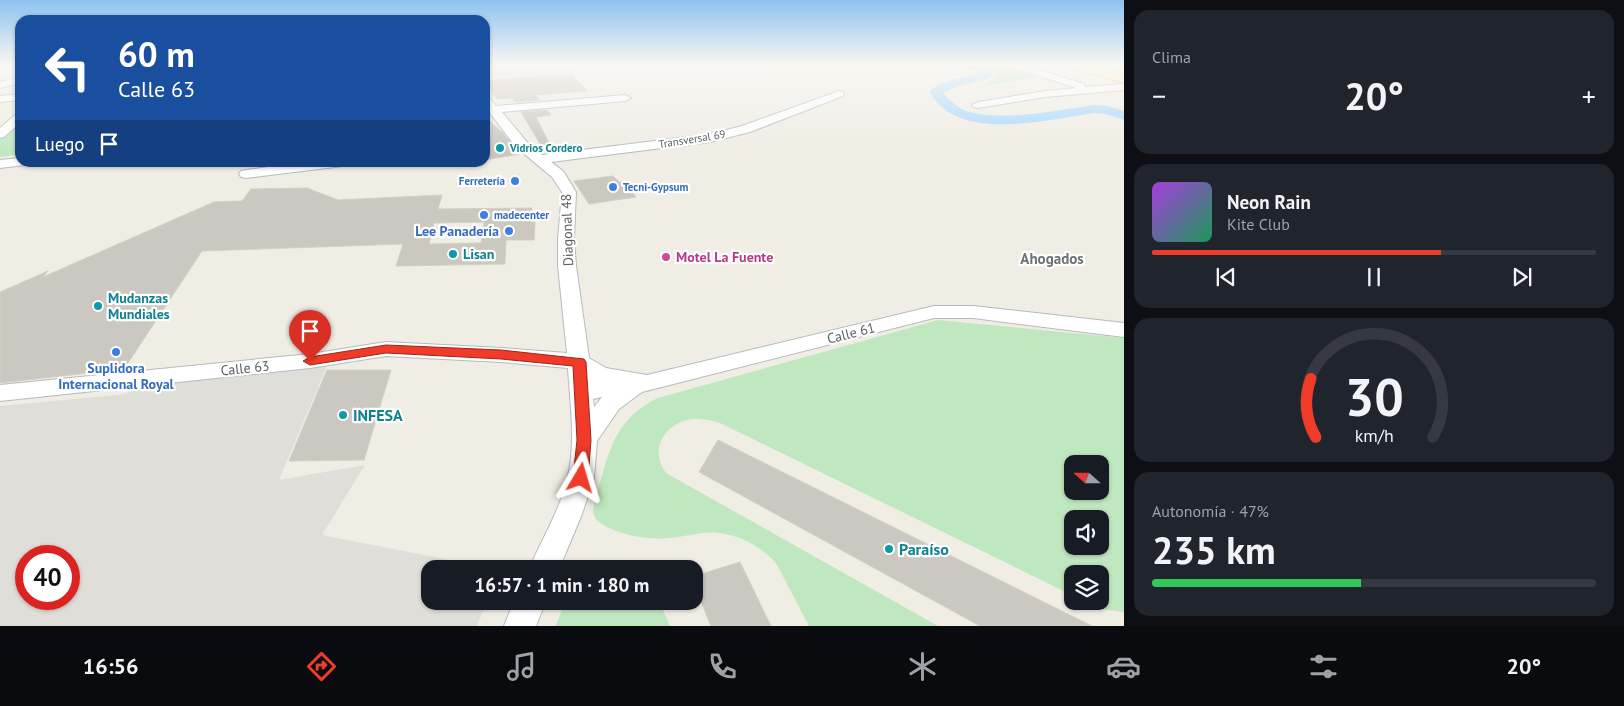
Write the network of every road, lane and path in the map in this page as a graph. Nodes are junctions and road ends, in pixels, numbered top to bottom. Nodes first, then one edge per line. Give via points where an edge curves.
1 (839, 94) dead end
2 (1055, 94) edge
3 (15, 98) edge
4 (625, 98) dead end
5 (0, 99) edge
6 (978, 105) dead end
7 (490, 106) edge
8 (490, 109) edge
9 (15, 123) edge
10 (0, 134) edge
11 (539, 159) junction
12 (15, 162) edge
13 (0, 164) edge
14 (303, 167) edge
15 (246, 174) dead end
16 (1124, 330) edge
17 (579, 362) junction
18 (647, 383) junction
19 (580, 392) junction
20 (0, 393) edge
21 (584, 440) junction
22 (548, 560) edge
23 (526, 610) edge
24 (520, 626) edge

1 - 11 street, Transversal 69 via 746,129 710,138
2 - 6 street
3 - 5 street
4 - 7 street
8 - 11 street, Diagonal 48
9 - 10 street
11 - 17 street, Diagonal 48 via 558,174 569,192 567,266
12 - 13 street
14 - 15 street
16 - 18 street, Calle 61 via 973,312 934,312
17 - 18 street via 599,374
17 - 19 street, Diagonal 48
17 - 20 street, Calle 63 via 386,349 310,361
18 - 19 street, Calle 61
18 - 21 street via 614,398
19 - 21 street, Diagonal 48
21 - 22 street, Diagonal 48 via 581,478
23 - 24 street

